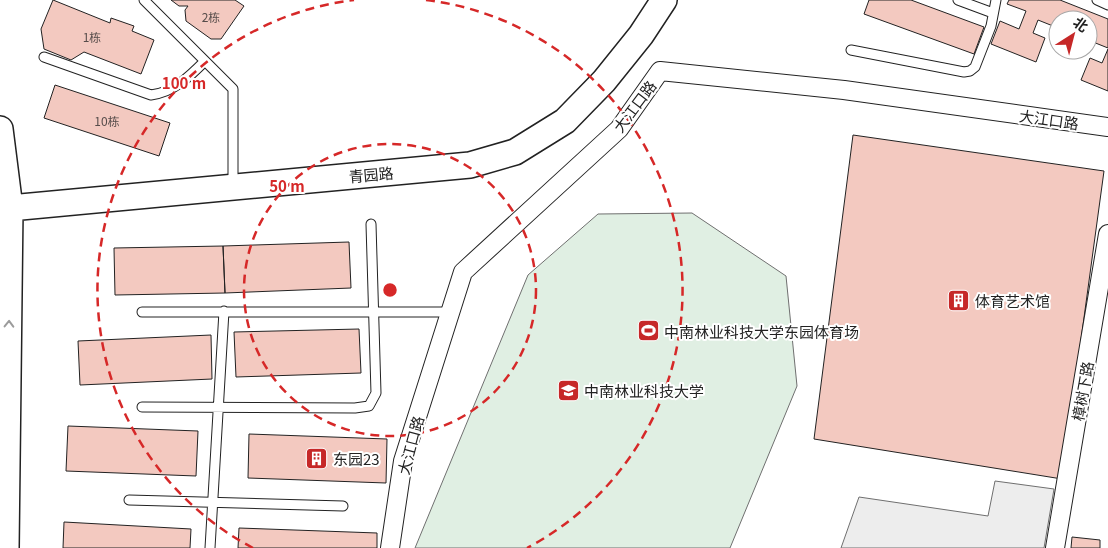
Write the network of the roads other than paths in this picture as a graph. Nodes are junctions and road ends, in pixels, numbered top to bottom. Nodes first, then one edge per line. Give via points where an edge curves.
1 (144, 0) edge
2 (664, 0) edge
3 (958, 0) edge
4 (996, 0) edge
5 (1097, 0) edge
6 (1108, 4) edge
7 (993, 13) junction
8 (850, 50) dead end
9 (44, 57) dead end
10 (205, 61) junction
11 (1108, 127) edge
12 (0, 129) edge
13 (233, 186) junction
14 (10, 208) junction
15 (371, 224) dead end
16 (1108, 234) edge
17 (1103, 297) edge
18 (224, 311) junction
19 (376, 311) junction
20 (142, 312) dead end
21 (451, 312) junction
22 (142, 407) dead end
23 (218, 408) junction
24 (129, 500) dead end
25 (213, 502) junction
26 (343, 506) dead end
27 (6, 548) edge
28 (210, 548) edge
29 (390, 548) edge
30 (1056, 548) edge

1 - 10 lane
2 - 13 street, 青园路 via 604,81 565,121 515,152 470,165
3 - 7 lane
4 - 7 lane
5 - 6 lane
7 - 8 lane via 975,67 970,71
9 - 10 lane via 151,95 163,94 184,82
10 - 13 lane via 233,89
11 - 21 street, 大江口路 via 844,90 660,71 619,129 463,272
12 - 14 street
13 - 14 street, 青园路
27 -> 14 street
15 - 19 lane
16 - 17 street, 樟树下路
17 - 30 street, 樟树下路
18 - 19 lane
18 - 20 lane
18 - 23 lane
19 - 21 lane
19 - 23 lane via 376,394 369,406
21 - 29 street, 大江口路 via 403,461
22 - 23 lane
23 - 25 lane
24 - 25 lane
25 - 26 lane
25 - 28 lane

